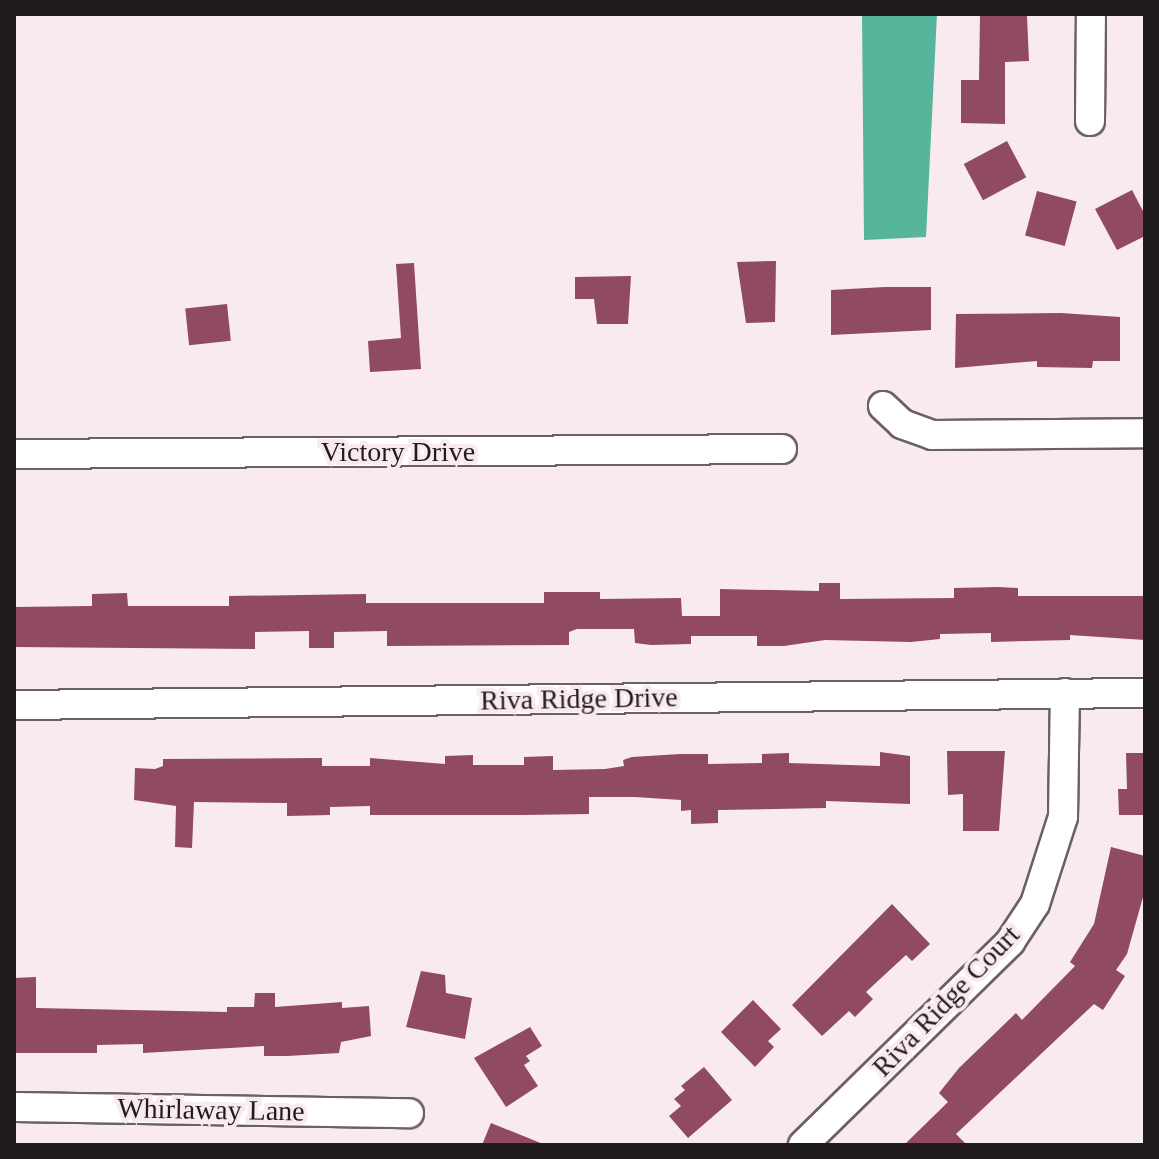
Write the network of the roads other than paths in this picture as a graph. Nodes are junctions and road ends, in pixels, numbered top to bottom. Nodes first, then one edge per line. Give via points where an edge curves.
1 (1091, 14) edge
2 (1090, 121) dead end
3 (883, 406) dead end
4 (1145, 433) edge
5 (782, 449) dead end
6 (14, 454) edge
7 (1065, 693) junction
8 (1145, 693) edge
9 (14, 705) edge
10 (14, 1107) edge
11 (409, 1113) dead end
12 (803, 1145) edge

1 - 2 street
3 - 4 street via 902,424 932,435
5 - 6 street, Victory Drive
7 - 8 street, Riva Ridge Drive
7 - 9 street, Riva Ridge Drive
7 - 12 street, Riva Ridge Court via 1063,817 1035,904 1010,942
10 - 11 street, Whirlaway Lane

